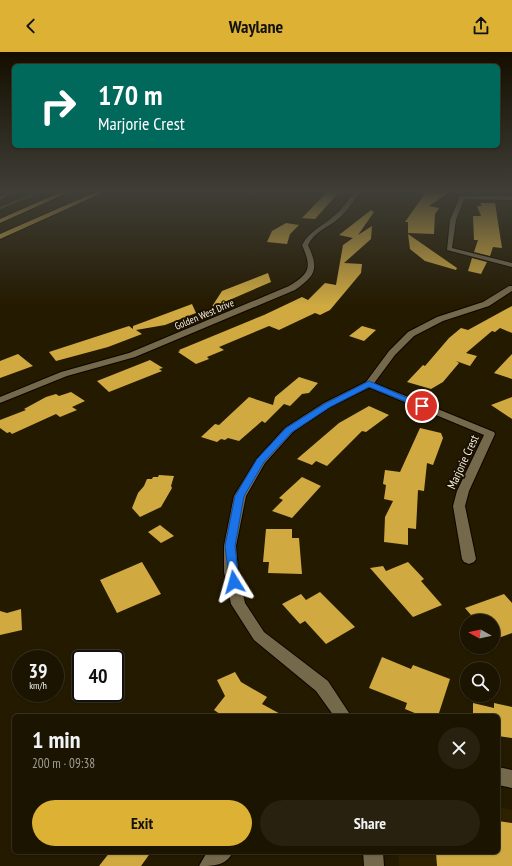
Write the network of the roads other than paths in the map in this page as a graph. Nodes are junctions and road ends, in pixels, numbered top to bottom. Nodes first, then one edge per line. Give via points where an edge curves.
1 (16, 230) edge
2 (317, 230) edge
3 (452, 230) edge
4 (0, 237) edge
5 (512, 265) edge
6 (512, 288) edge
7 (369, 384) junction
8 (0, 400) edge
9 (469, 558) dead end
10 (342, 714) edge
11 (500, 776) edge
12 (512, 779) edge
13 (220, 854) edge
14 (373, 854) edge
15 (209, 866) edge
16 (374, 866) edge

1 - 4 highway
2 - 8 street, Golden West Drive via 309,236 305,245 313,261 311,270 305,280 292,288 132,355 64,374
3 - 5 street via 449,249
6 - 7 street via 486,304 440,319 411,334 392,352
7 - 9 street, Marjorie Crest via 490,434 462,491 459,506
7 - 10 street via 327,405 289,430 261,461 240,496 230,546 231,572 238,604 259,636 322,686
11 - 12 street
13 - 15 street
14 - 16 street

